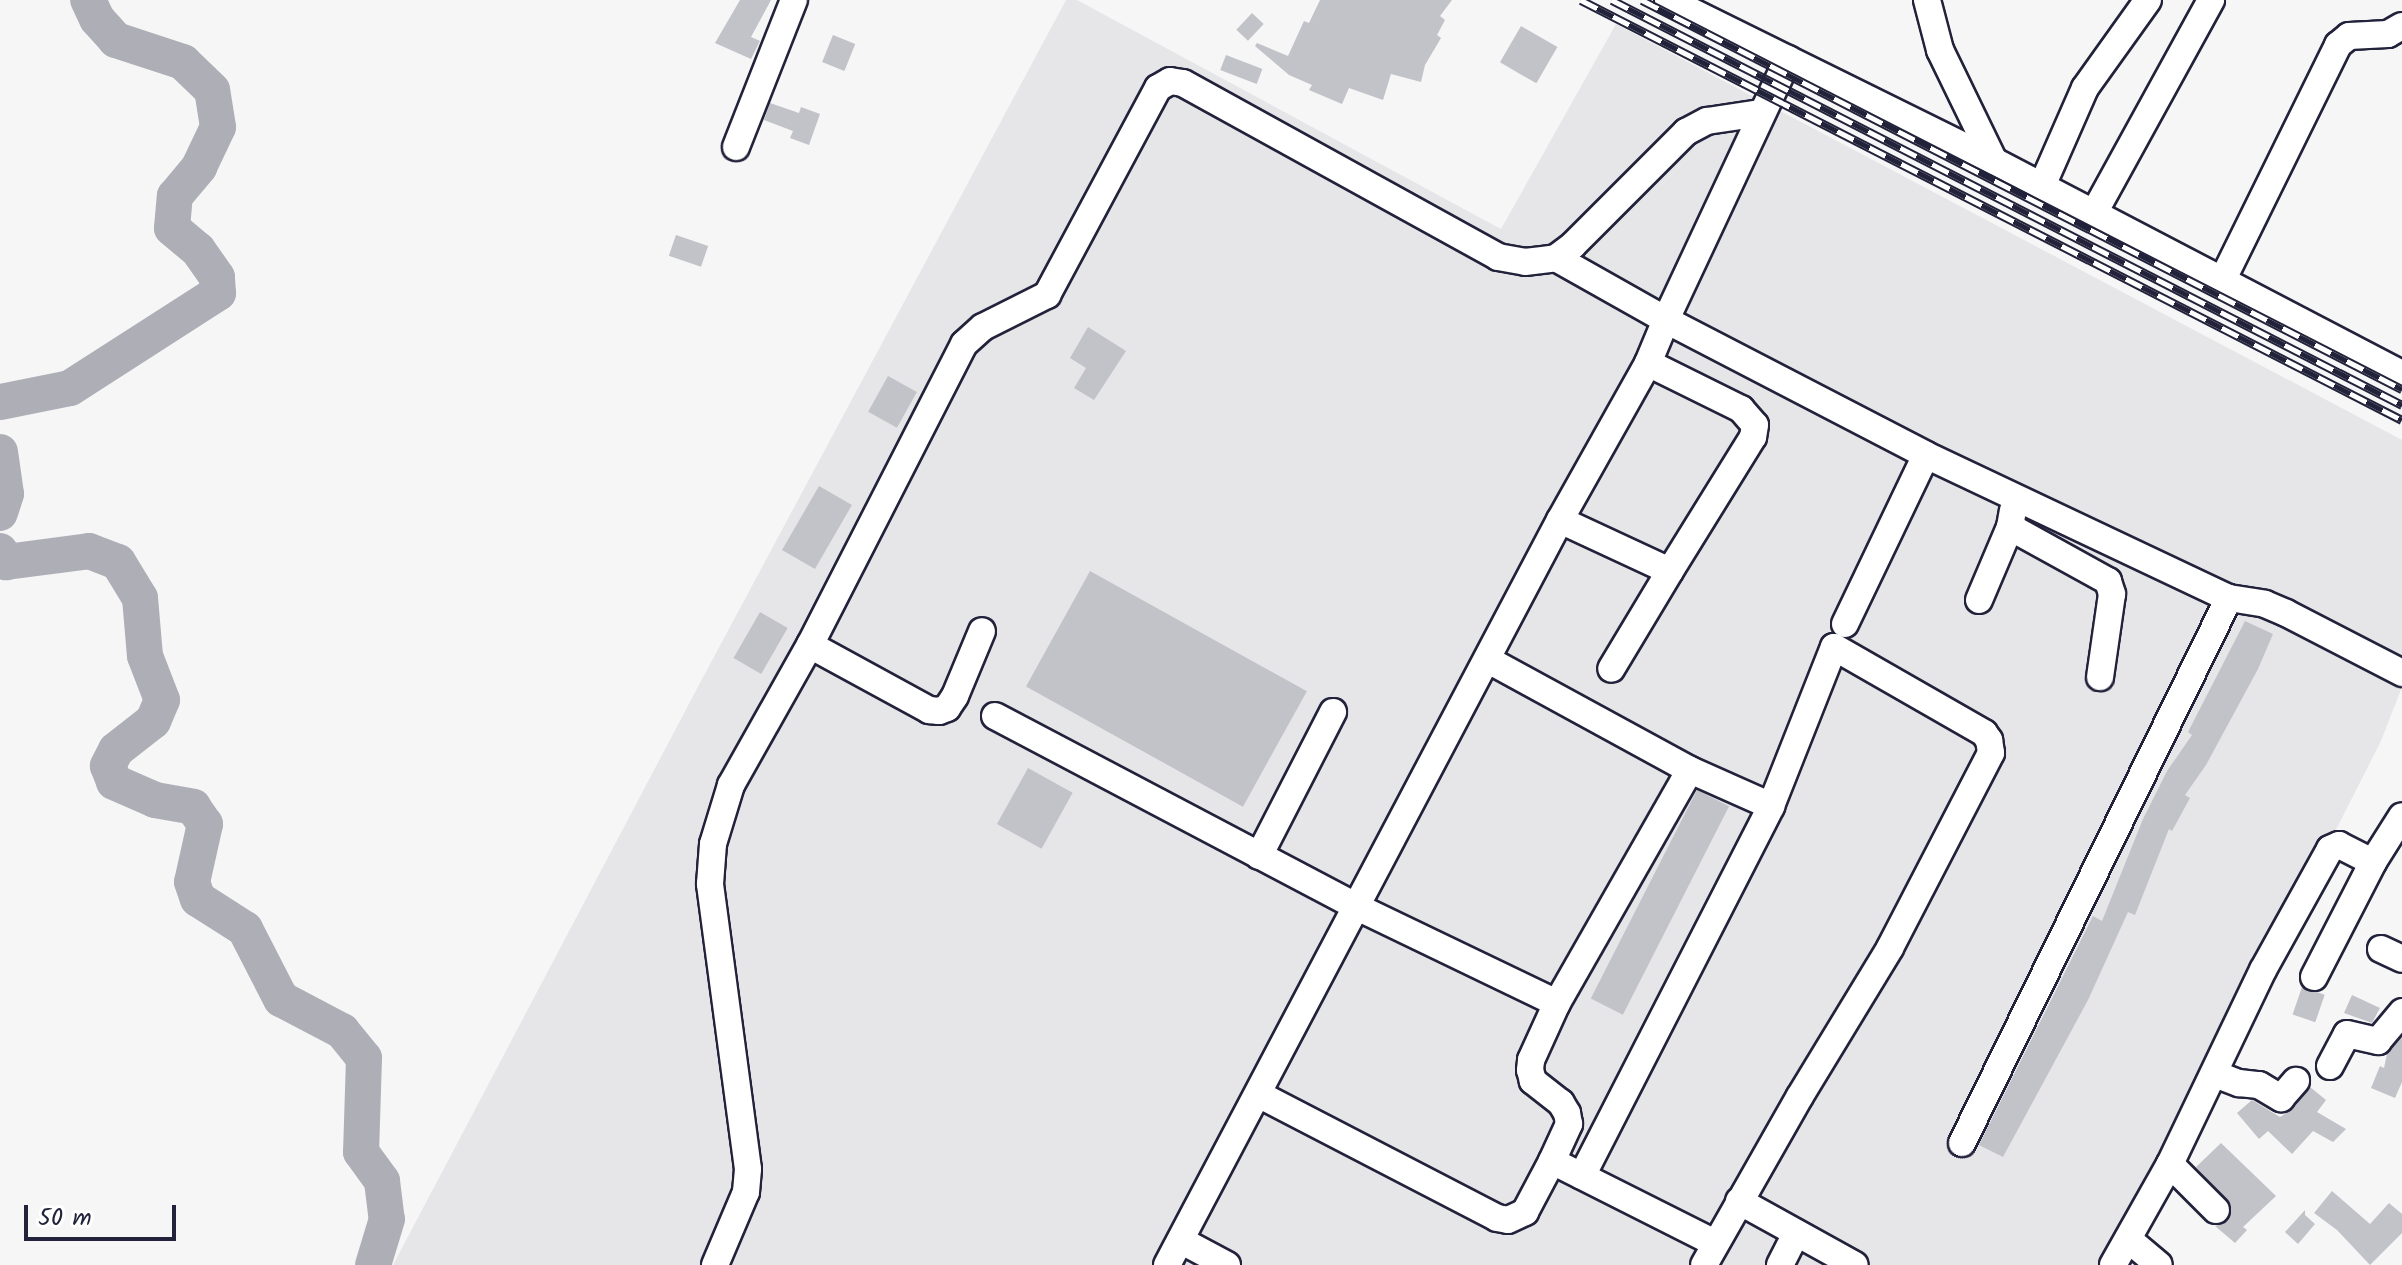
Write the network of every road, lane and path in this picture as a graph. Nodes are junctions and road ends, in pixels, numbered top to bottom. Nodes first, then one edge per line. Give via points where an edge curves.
1 (794, 0) edge
2 (1668, 0) edge
3 (1927, 0) edge
4 (2211, 0) edge
5 (2133, 5) edge
6 (2402, 26) edge
7 (1788, 59) junction
8 (1761, 113) junction
9 (736, 147) dead end
10 (1994, 161) junction
11 (2042, 186) junction
12 (2094, 213) junction
13 (1556, 258) junction
14 (2223, 279) junction
15 (1666, 320) junction
16 (1648, 363) junction
17 (2402, 374) edge
18 (1926, 455) junction
19 (2015, 494) junction
20 (1560, 520) junction
21 (2010, 527) junction
22 (1670, 571) junction
23 (2229, 598) junction
24 (1979, 600) dead end
25 (1845, 624) dead end
26 (982, 631) dead end
27 (810, 645) junction
28 (1488, 660) junction
29 (1611, 669) dead end
30 (2402, 673) edge
31 (2100, 677) dead end
32 (1333, 712) dead end
33 (995, 716) dead end
34 (1690, 770) junction
35 (1771, 806) junction
36 (2402, 816) edge
37 (1259, 856) junction
38 (2373, 862) junction
39 (1355, 906) junction
40 (2314, 977) dead end
41 (1557, 1003) junction
42 (2402, 1012) edge
43 (2330, 1066) dead end
44 (2215, 1074) junction
45 (2296, 1081) dead end
46 (1258, 1094) junction
47 (1962, 1143) dead end
48 (1552, 1161) junction
49 (2170, 1164) junction
50 (1582, 1176) junction
51 (1739, 1201) junction
52 (2216, 1210) dead end
53 (1795, 1235) junction
54 (2128, 1239) junction
55 (1182, 1241) junction
56 (1710, 1254) edge
57 (715, 1265) edge
58 (1167, 1265) edge
59 (1227, 1265) edge
60 (1780, 1265) edge
61 (1855, 1265) edge
62 (2113, 1265) edge
63 (2159, 1265) edge

1 - 9 street
2 - 7 street
3 - 10 street via 1940,50
4 - 12 street
5 - 11 street via 2085,88
6 - 14 street via 2388,34 2349,36 2338,45
7 - 8 street
7 - 10 street
8 - 13 street via 1707,121 1686,132
8 - 15 street
10 - 11 street
11 - 12 street
12 - 14 street
13 - 15 street
13 - 27 street via 1525,262 1498,257 1201,91 1170,81 1158,88 1047,295 983,327 964,344
14 - 17 street
15 - 16 street
15 - 18 street
16 - 20 street
16 - 22 street via 1741,409 1755,425 1753,437
18 - 19 street
18 - 25 street
19 - 21 street
19 - 23 street
20 - 22 street
20 - 28 street
21 - 24 street
21 - 31 street via 2108,581 2112,594
22 - 29 street
23 - 30 street via 2276,609
23 - 47 street
26 - 27 street via 955,696 939,711
27 - 57 street via 731,785 713,844 710,884 748,1169 746,1192
28 - 34 street
28 - 39 street
32 - 37 street
33 - 37 street
34 - 35 street
34 - 41 street
35 - 50 street
35 - 51 street via 1834,647 1984,733 1991,746 1890,948
36 - 38 street
37 - 39 street
38 - 40 street
38 - 44 street via 2339,845 2330,849 2263,970
39 - 41 street
39 - 46 street
41 - 48 street via 1530,1070 1533,1081 1567,1113 1569,1124
42 - 43 street via 2376,1042 2347,1034
44 - 45 street via 2259,1085 2281,1098
44 - 49 street
46 - 48 street via 1508,1220 1525,1212
46 - 55 street
48 - 50 street
49 - 52 street
49 - 54 street
50 - 56 street
51 - 53 street
51 - 56 street
53 - 60 street
53 - 61 street
54 - 62 street
54 - 63 street
55 - 58 street
55 - 59 street

